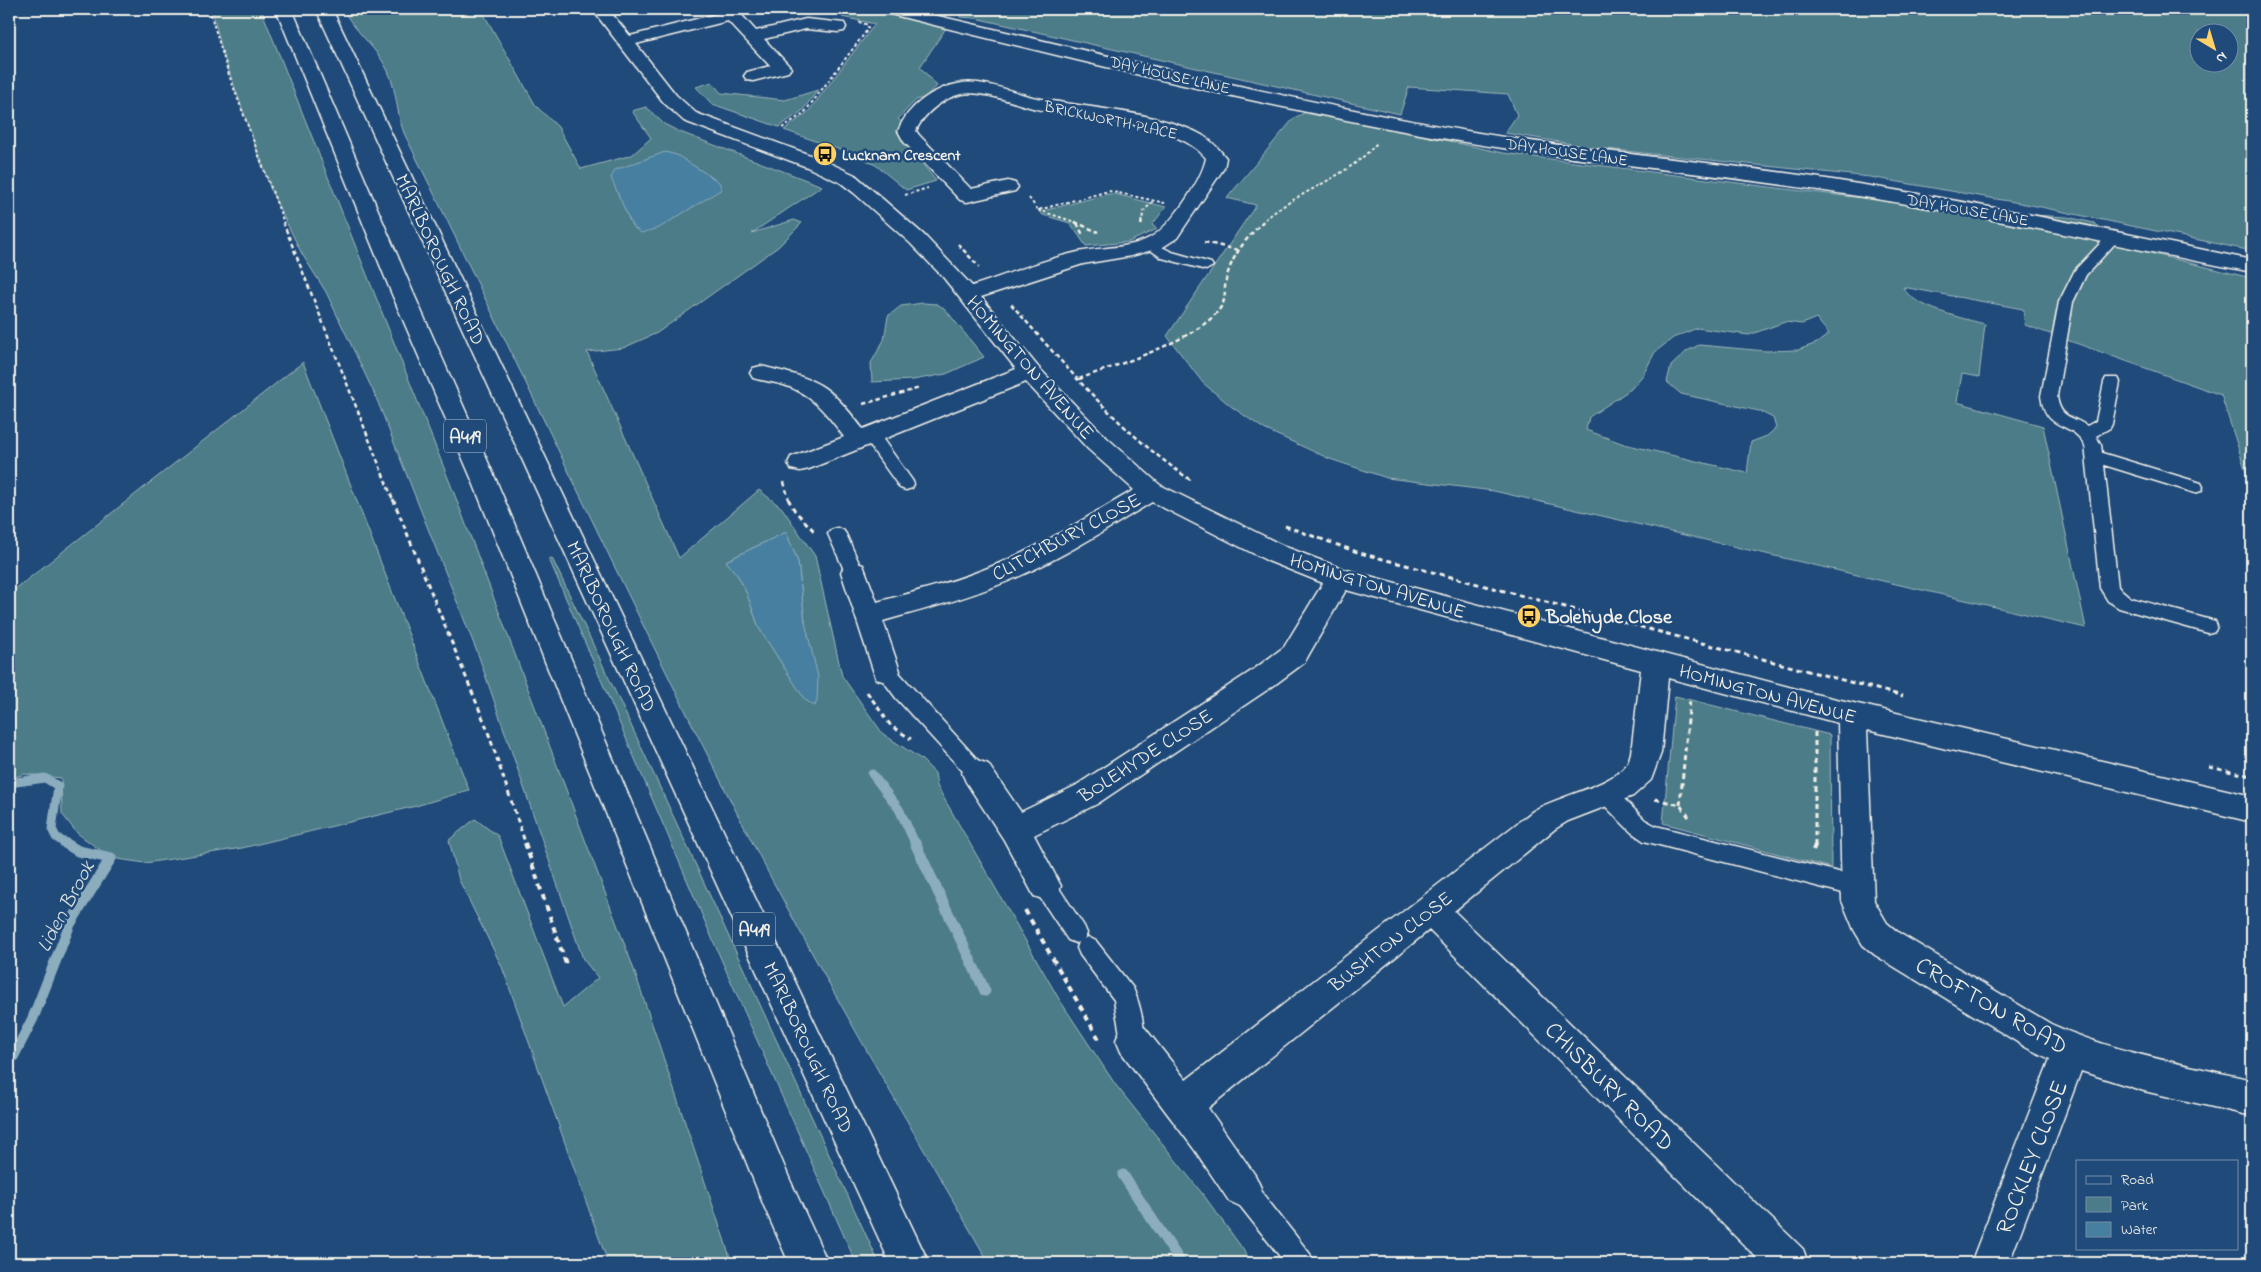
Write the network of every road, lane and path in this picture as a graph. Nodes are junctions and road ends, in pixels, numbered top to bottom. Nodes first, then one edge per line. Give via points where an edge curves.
1 (209, 9) edge
2 (284, 9) edge
3 (324, 9) edge
4 (600, 9) edge
5 (888, 9) edge
6 (854, 21) dead end
7 (838, 27) dead end
8 (753, 37) junction
9 (625, 42) junction
10 (753, 76) dead end
11 (1390, 123) junction
12 (786, 134) dead end
13 (1008, 187) joint
14 (898, 189) dead end
15 (910, 200) dead end
16 (1154, 200) junction
17 (1189, 208) junction
18 (1038, 210) junction
19 (1102, 234) dead end
20 (1170, 234) junction
21 (2114, 237) junction
22 (956, 242) dead end
23 (1150, 245) junction
24 (1206, 266) dead end
25 (2252, 266) edge
26 (994, 285) junction
27 (968, 294) junction
28 (1030, 372) junction
29 (761, 373) dead end
30 (1079, 379) junction
31 (2112, 382) dead end
32 (2086, 434) junction
33 (865, 437) junction
34 (2094, 456) junction
35 (800, 463) dead end
36 (1196, 483) dead end
37 (906, 484) dead end
38 (2195, 487) dead end
39 (1151, 491) junction
40 (1284, 526) dead end
41 (837, 534) dead end
42 (854, 572) joint
43 (1339, 578) junction
44 (867, 615) junction
45 (2208, 626) dead end
46 (1656, 663) junction
47 (886, 671) joint
48 (1693, 673) junction
49 (1912, 698) dead end
50 (1814, 706) junction
51 (1852, 716) junction
52 (2200, 765) dead end
53 (977, 774) joint
54 (2252, 776) edge
55 (1613, 790) junction
56 (1680, 805) junction
57 (2252, 809) edge
58 (1693, 820) dead end
59 (1015, 830) junction
60 (1805, 855) dead end
61 (1045, 886) joint
62 (1858, 887) junction
63 (1430, 909) junction
64 (566, 964) dead end
65 (1133, 1040) joint
66 (2071, 1051) junction
67 (2252, 1098) edge
68 (1183, 1105) junction
69 (1242, 1188) joint
70 (777, 1194) junction
71 (907, 1257) edge
72 (795, 1263) edge
73 (809, 1263) edge
74 (1301, 1263) edge
75 (1789, 1263) edge
76 (1990, 1263) edge

1 - 64 path via 229,75 294,250 396,510 486,726
2 - 70 main road, A419 via 488,490
3 - 71 main road, MARLBOROUGH ROAD / A419
4 - 9 main road, HOMINGTON AVENUE
5 - 11 main road, DAY HOUSE LANE
6 - 12 path via 868,25 868,29 804,113 777,131
7 - 8 main road via 806,24
8 - 9 main road via 732,15
8 - 10 main road via 782,68
9 - 27 main road, HOMINGTON AVENUE via 670,99 690,117 814,162 848,179 917,239
11 - 21 main road, DAY HOUSE LANE via 1561,151 1898,196
11 - 30 path via 1373,148 1356,165 1285,205 1260,225 1238,250 1226,279 1222,305 1212,318 1172,342
13 - 17 main road, BRICKWORTH PLACE via 967,196 911,138 907,127 939,96 964,88 1074,108 1186,134 1208,146 1216,162
13 - 18 path via 1019,184
14 - 15 path
16 - 17 path
16 - 18 path via 1109,191
16 - 20 path via 1144,211 1141,226 1144,231
17 - 20 main road, BRICKWORTH PLACE
18 - 19 path
20 - 23 main road, BRICKWORTH PLACE
21 - 25 main road, DAY HOUSE LANE
21 - 32 lane via 2080,272 2066,302 2049,396 2050,410 2055,417
22 - 26 path
23 - 24 lane via 1167,255
23 - 26 main road, BRICKWORTH PLACE via 1080,258
26 - 27 main road, BRICKWORTH PLACE
26 - 30 path
27 - 28 main road, HOMINGTON AVENUE
28 - 33 main road
28 - 39 main road, HOMINGTON AVENUE via 1096,443
29 - 33 main road via 810,387
30 - 36 path via 1141,442
31 - 32 lane via 2104,424
32 - 34 lane via 2093,445
33 - 35 main road
33 - 37 lane
34 - 38 lane
34 - 45 lane via 2109,588 2114,596 2125,604
39 - 43 main road, HOMINGTON AVENUE via 1277,554
39 - 44 main road, CLITCHBURY CLOSE via 1012,568 920,602
40 - 49 path via 1360,553
41 - 42 lane
42 - 44 main road
43 - 46 main road, HOMINGTON AVENUE
43 - 59 main road, BOLEHYDE CLOSE via 1294,655 1086,795
44 - 47 main road
46 - 48 main road, HOMINGTON AVENUE
46 - 55 main road, BUSHTON CLOSE via 1646,753 1640,771
47 - 53 lane
48 - 50 main road, HOMINGTON AVENUE
48 - 56 path
50 - 51 main road, HOMINGTON AVENUE
50 - 60 path via 1816,843 1813,850
51 - 57 main road, HOMINGTON AVENUE
51 - 62 main road, CROFTON ROAD
52 - 54 path
53 - 59 main road
55 - 56 path
55 - 62 lane via 1638,826 1651,834
55 - 63 main road, BUSHTON CLOSE via 1544,820
56 - 58 path
59 - 61 main road
61 - 65 lane via 1125,996
62 - 66 main road, CROFTON ROAD via 1861,912 1875,934 1886,944 2039,1036
63 - 68 main road, BUSHTON CLOSE
63 - 75 main road, CHISBURY ROAD
65 - 68 main road
66 - 67 main road, CROFTON ROAD
66 - 76 main road, ROCKLEY CLOSE
68 - 69 main road
69 - 74 lane
70 - 72 main road, A419
70 - 73 main road, A419

